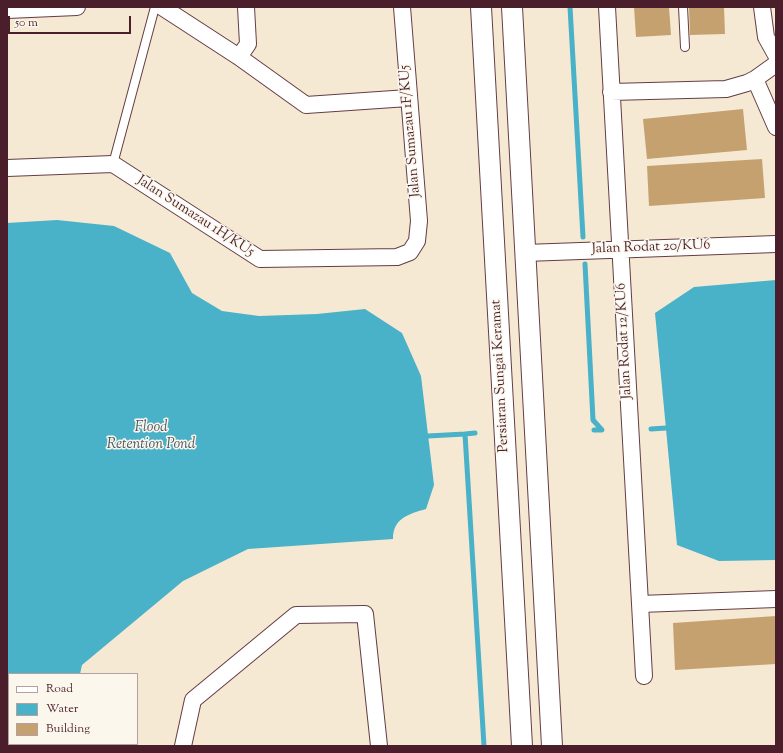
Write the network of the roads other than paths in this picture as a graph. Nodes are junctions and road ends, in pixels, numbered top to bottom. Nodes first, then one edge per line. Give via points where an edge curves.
1 (77, 7) edge
2 (155, 7) edge
3 (162, 7) edge
4 (246, 7) edge
5 (402, 7) edge
6 (481, 7) edge
7 (512, 7) edge
8 (606, 7) edge
9 (683, 7) edge
10 (762, 7) edge
11 (7, 10) edge
12 (685, 47) dead end
13 (776, 55) edge
14 (239, 57) junction
15 (776, 64) edge
16 (755, 79) junction
17 (611, 92) junction
18 (408, 98) junction
19 (776, 127) edge
20 (113, 164) junction
21 (7, 168) edge
22 (776, 244) edge
23 (620, 249) junction
24 (410, 252) joint
25 (525, 253) junction
26 (776, 599) edge
27 (640, 604) junction
28 (644, 676) dead end
29 (183, 746) edge
30 (380, 746) edge
31 (522, 746) edge
32 (552, 746) edge

1 - 11 street
2 - 20 lane
3 - 14 street
4 - 14 street via 248,44
5 - 18 street, Jalan Sumazau 1F/KU5
6 - 31 street, Persiaran Sungai Keramat
7 - 25 street
8 - 17 street, Jalan Rodat 12/KU6
9 - 12 lane
10 - 13 street via 766,38
14 - 18 street via 306,105
15 - 16 street
16 - 17 street via 726,89
16 - 19 street
17 - 23 street, Jalan Rodat 12/KU6
18 - 24 street, Jalan Sumazau 1F/KU5 via 419,221 418,241
20 - 21 street
20 - 24 street, Jalan Sumazau 1H/KU5 via 260,259 397,257
22 - 23 street, Jalan Rodat 20/KU6
23 - 25 street, Jalan Rodat 20/KU6
23 - 27 street, Jalan Rodat 12/KU6
25 - 32 street
26 - 27 street
27 - 28 street, Jalan Rodat 12/KU6
29 - 30 street via 193,700 296,615 365,614

